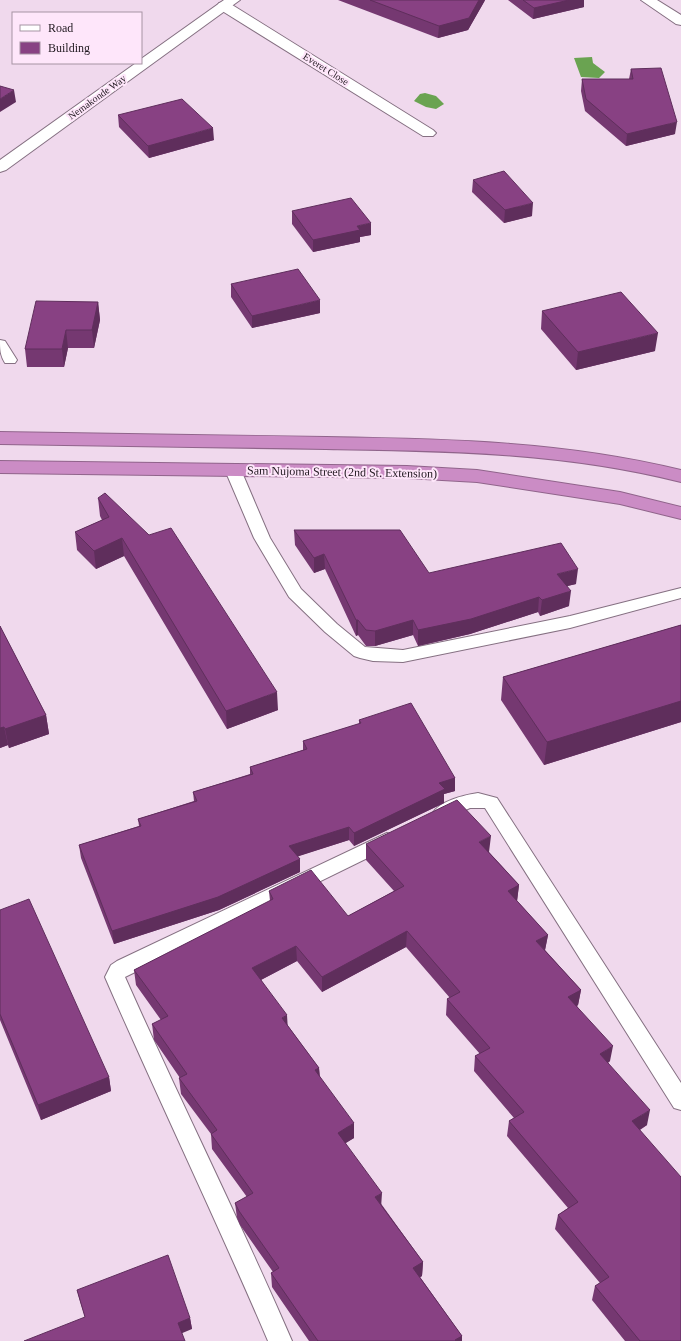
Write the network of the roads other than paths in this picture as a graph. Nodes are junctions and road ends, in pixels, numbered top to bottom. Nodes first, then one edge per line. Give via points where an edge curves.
1 (648, 0) edge
2 (228, 3) edge
3 (681, 22) edge
4 (428, 133) dead end
5 (0, 167) edge
6 (0, 344) edge
7 (10, 360) dead end
8 (0, 438) edge
9 (0, 467) edge
10 (681, 468) edge
11 (233, 470) junction
12 (661, 470) junction
13 (681, 476) edge
14 (681, 513) edge
15 (681, 593) edge
16 (428, 820) edge
17 (406, 831) edge
18 (681, 1101) edge
19 (280, 1341) edge

1 - 3 street
2 - 4 street, Everet Close
2 - 5 street, Nemakonde Way
6 - 7 lane
8 - 12 highway via 460,446 575,454
9 - 11 highway, Sam Nujoma Street (2nd St. Extension)
10 - 12 highway
11 - 14 highway, Sam Nujoma Street (2nd St. Extension) via 408,472 478,476 620,498
11 - 15 lane via 262,538 295,593 330,628 360,652 373,656 403,656 570,622
12 - 13 highway
16 - 18 lane via 471,801 479,799 491,803
17 - 19 lane via 124,966 115,977 160,1082 245,1260

